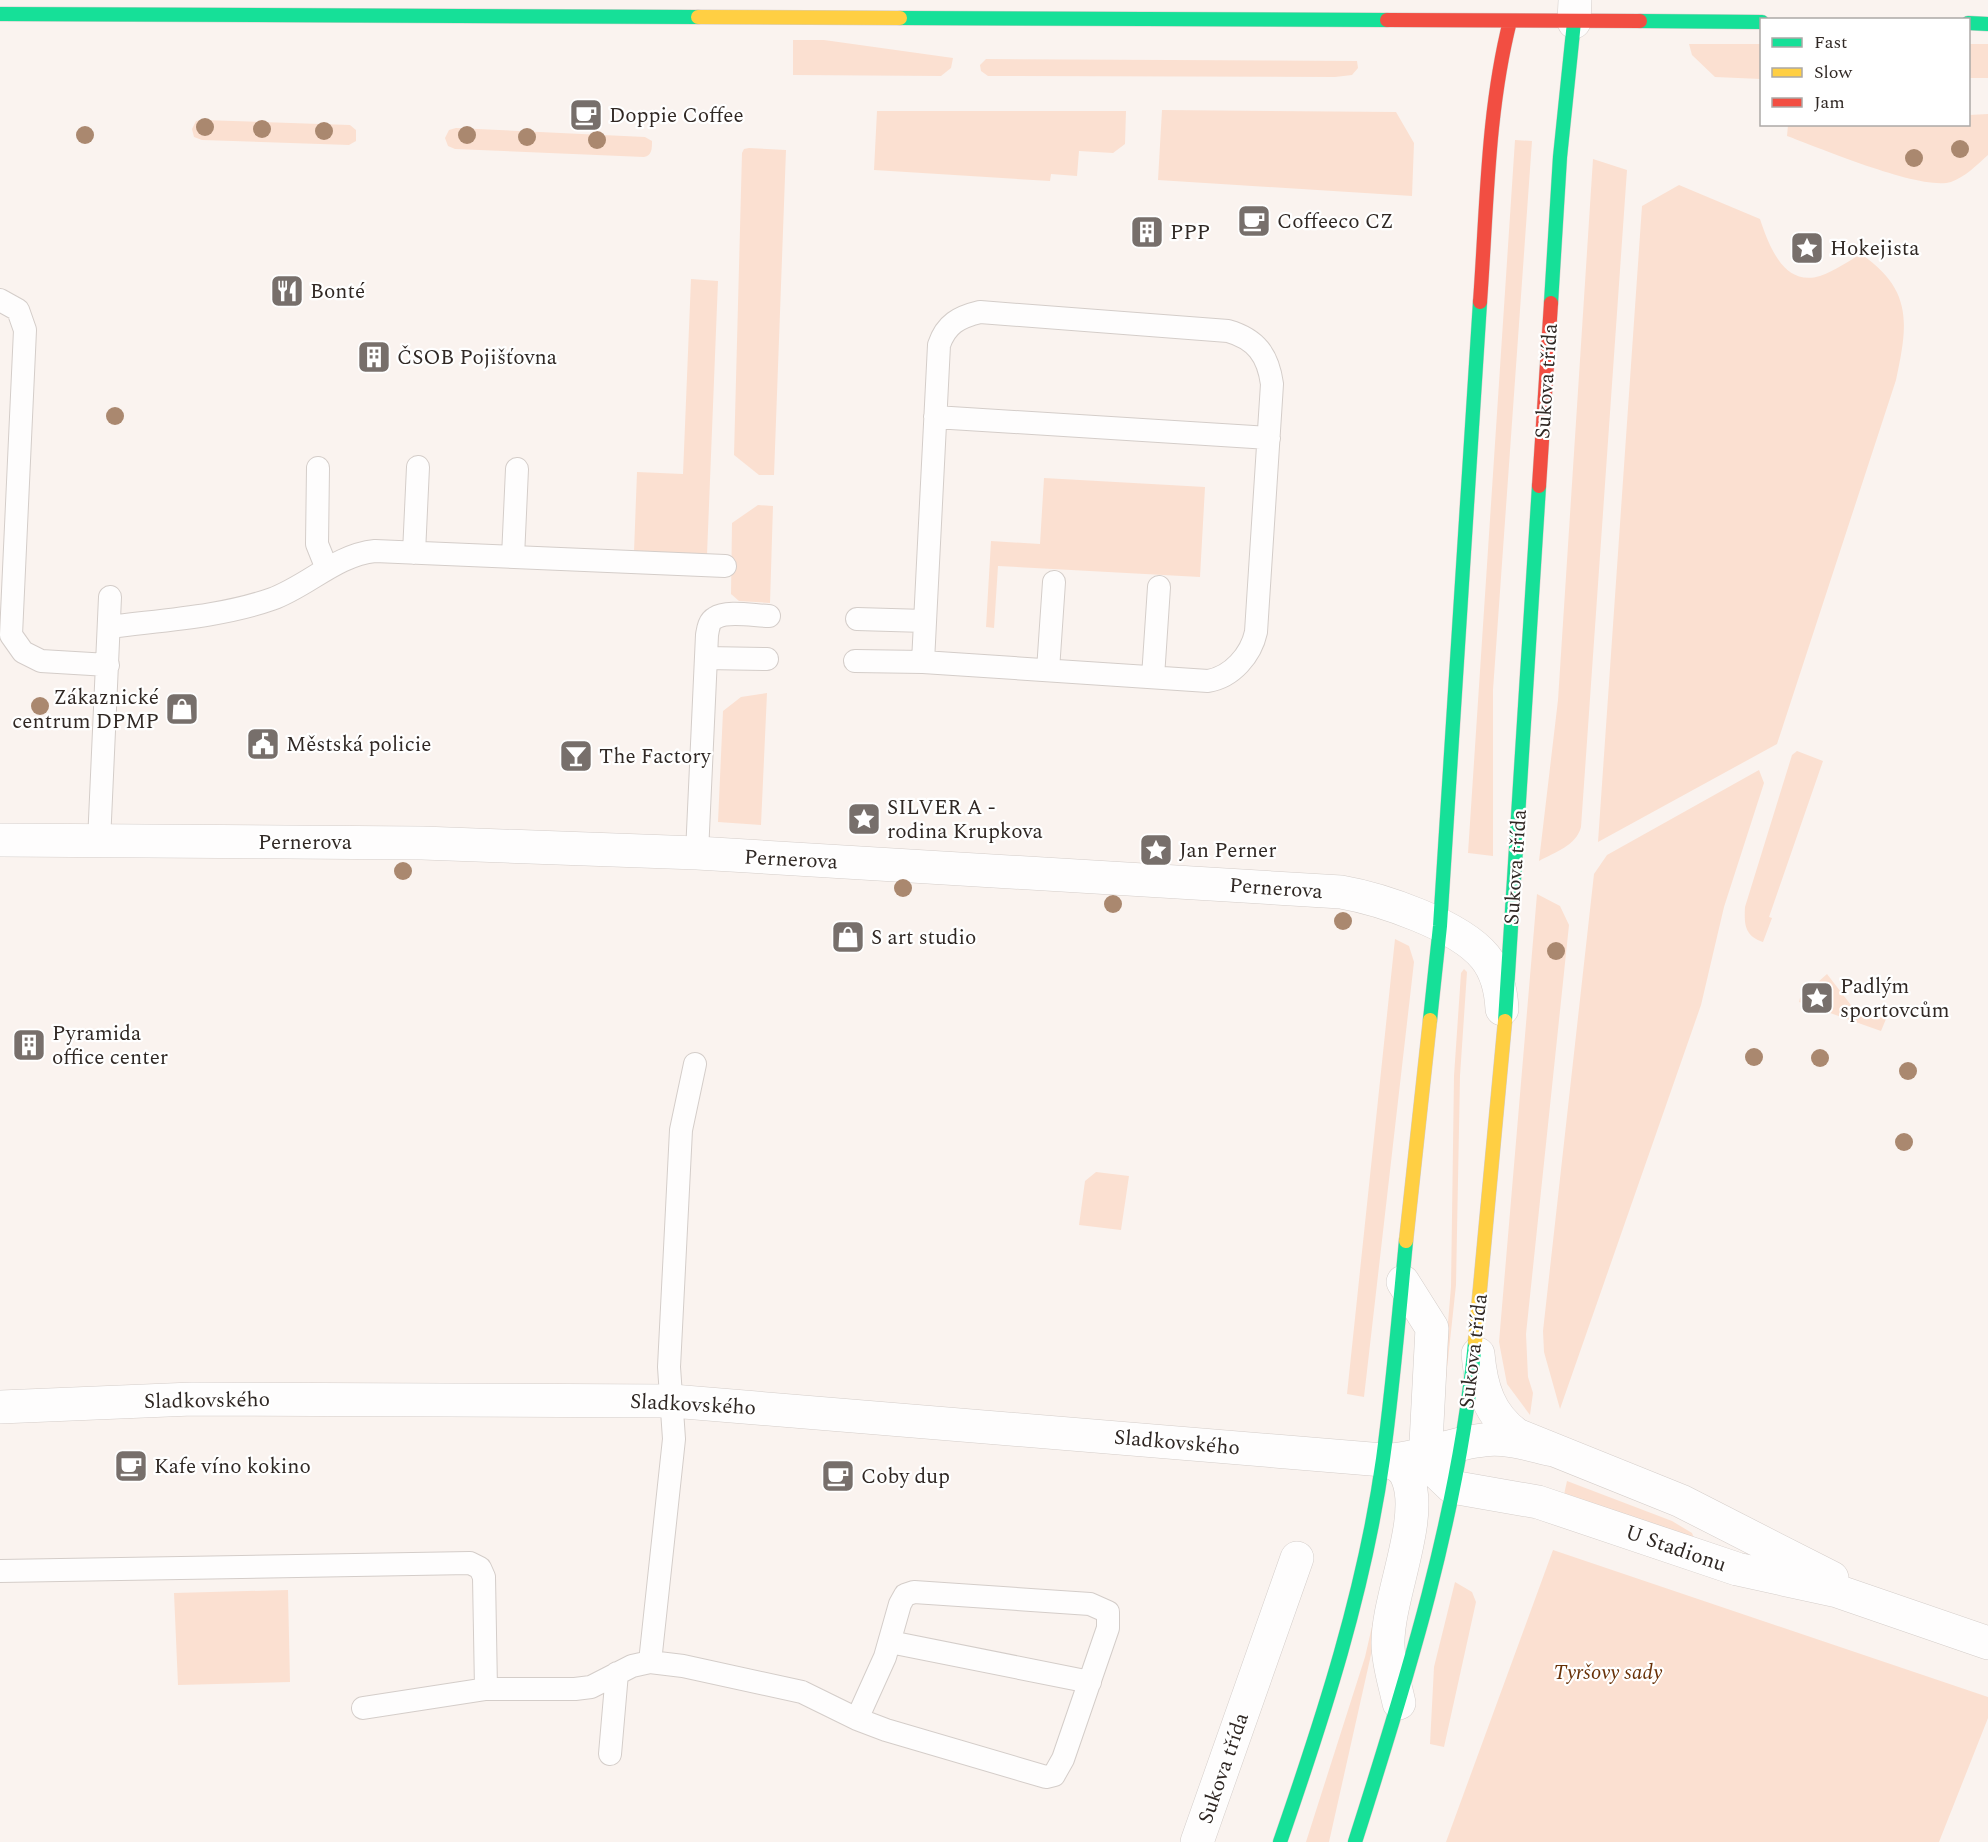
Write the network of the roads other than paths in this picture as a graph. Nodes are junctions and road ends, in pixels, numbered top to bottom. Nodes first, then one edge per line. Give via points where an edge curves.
1 (1513, 11) edge
2 (1574, 11) edge
3 (0, 14) edge
4 (1760, 22) edge
5 (1970, 23) edge
6 (1988, 24) edge
7 (0, 300) edge
8 (935, 417) junction
9 (1269, 438) junction
10 (418, 467) dead end
11 (318, 468) dead end
12 (517, 469) dead end
13 (414, 553) junction
14 (513, 557) junction
15 (725, 566) dead end
16 (327, 569) junction
17 (1054, 582) dead end
18 (1159, 587) dead end
19 (110, 597) dead end
20 (769, 616) dead end
21 (857, 619) dead end
22 (925, 621) junction
23 (109, 627) junction
24 (706, 658) junction
25 (767, 659) dead end
26 (855, 661) dead end
27 (923, 662) junction
28 (108, 665) junction
29 (1048, 670) junction
30 (1153, 677) junction
31 (0, 840) edge
32 (99, 842) junction
33 (697, 853) junction
34 (1440, 927) junction
35 (1504, 1033) junction
36 (695, 1064) dead end
37 (1403, 1282) junction
38 (1476, 1340) junction
39 (672, 1401) junction
40 (0, 1407) edge
41 (1460, 1444) junction
42 (1553, 1450) junction
43 (1427, 1454) junction
44 (1383, 1460) junction
45 (1452, 1487) junction
46 (1297, 1558) dead end
47 (0, 1571) edge
48 (1940, 1626) junction
49 (890, 1642) junction
50 (1988, 1643) edge
51 (650, 1662) junction
52 (617, 1674) junction
53 (1090, 1682) junction
54 (486, 1689) junction
55 (1399, 1703) junction
56 (363, 1708) dead end
57 (857, 1719) junction
58 (610, 1754) dead end
59 (1197, 1842) edge
60 (1280, 1842) edge
61 (1355, 1842) edge

1 - 2 street
1 - 3 street
1 - 34 street via 1498,68 1492,124
2 - 4 street
2 - 35 street, Sukova třída via 1560,157
5 - 6 street
7 - 28 lane via 18,310 25,330 11,635 23,652 41,661
8 - 9 lane
8 - 9 lane via 943,333 959,318 996,312 1241,335 1259,348 1270,372
8 - 22 lane
9 - 30 lane via 1253,645 1219,679
10 - 13 lane
11 - 16 lane via 316,544
12 - 14 lane
13 - 14 lane
13 - 16 lane via 360,553
14 - 15 lane
16 - 23 lane via 296,588 255,605
17 - 29 lane
18 - 30 lane
19 - 23 lane
20 - 24 lane via 716,617 707,635
21 - 22 lane
22 - 27 lane
23 - 28 lane
24 - 25 lane
24 - 33 lane
26 - 27 lane
27 - 29 lane
28 - 32 lane
29 - 30 lane
31 - 32 street, Pernerova
32 - 33 street, Pernerova via 422,843
33 - 34 street, Pernerova via 1341,892 1391,904
34 - 35 street, Pernerova via 1473,946 1491,967 1499,981
34 - 37 street
35 - 38 street, Sukova třída
36 - 39 lane via 681,1130 669,1367
37 - 43 street, Sukova třída via 1432,1328
37 - 44 street
38 - 41 street, Sukova třída
38 - 42 street, U Stadionu via 1485,1393 1497,1419 1517,1435
39 - 40 street, Sladkovského via 192,1399
39 - 44 street, Sladkovského
39 - 51 lane via 674,1439
41 - 42 street, U Stadionu via 1498,1440
41 - 43 street, U Stadionu
41 - 45 street, Sukova třída
42 - 48 street, U Stadionu via 1681,1501 1841,1583
43 - 44 street, U Stadionu
43 - 45 street via 1431,1467
44 - 55 street, Sukova třída via 1404,1471 1411,1498 1388,1644
44 - 60 street via 1370,1537 1341,1650
45 - 48 street, U Stadionu via 1538,1502 1737,1569 1837,1591
45 - 55 street, Sukova třída via 1438,1558
46 - 59 street, Sukova třída
47 - 54 lane via 470,1563 480,1568 484,1577
48 - 50 street, U Stadionu
49 - 53 lane
49 - 53 lane via 900,1604 905,1595 914,1592 1090,1604 1102,1607 1110,1620
49 - 57 lane
51 - 52 lane
51 - 57 lane via 802,1692
52 - 54 lane via 600,1684 575,1689
52 - 58 lane
53 - 57 lane via 1059,1768 1046,1777
54 - 56 lane
55 - 61 street, Sukova třída

